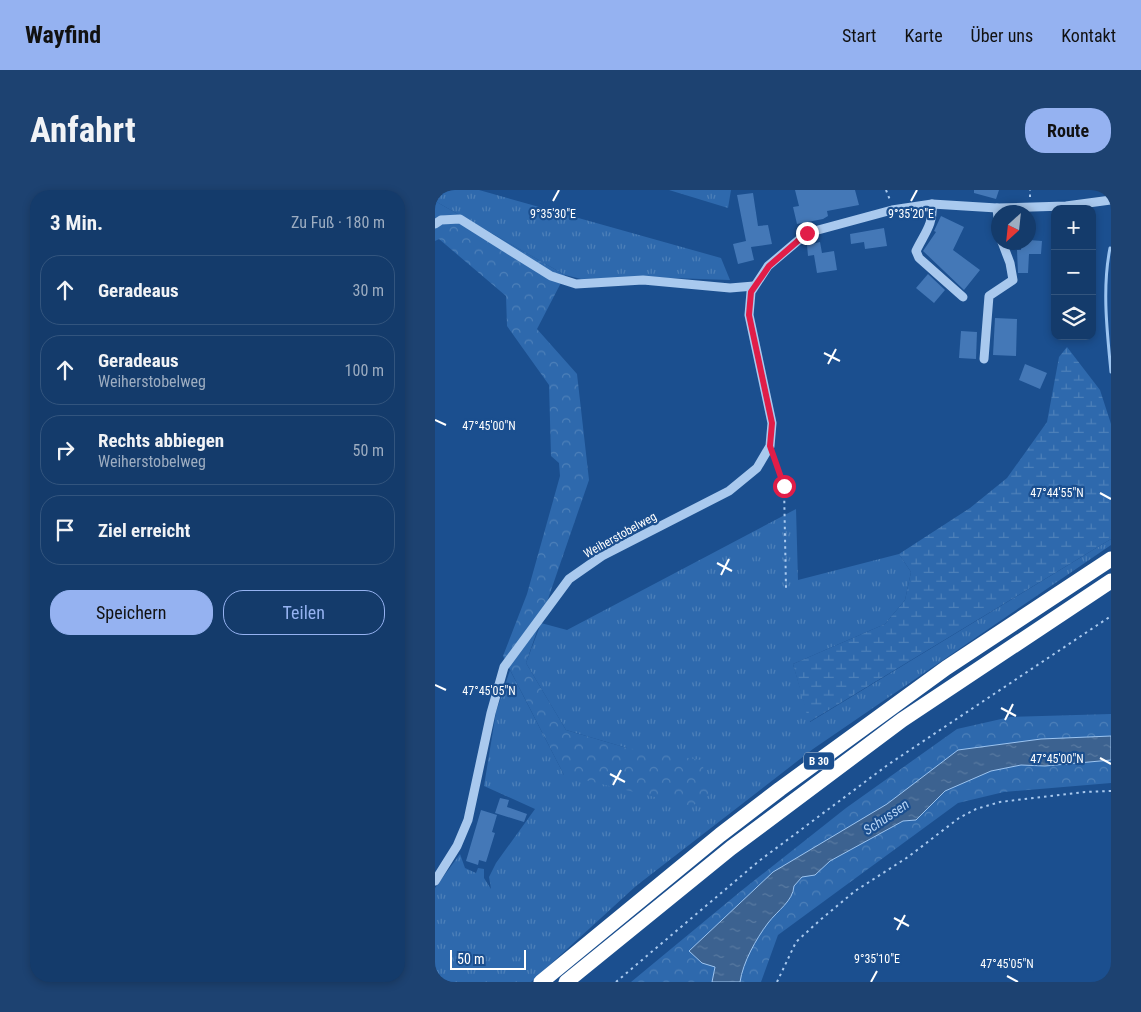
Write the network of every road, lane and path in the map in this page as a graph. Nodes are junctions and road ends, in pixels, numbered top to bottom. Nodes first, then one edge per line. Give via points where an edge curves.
1 (885, 190) edge
2 (1111, 200) edge
3 (932, 204) junction
4 (1036, 207) edge
5 (991, 208) edge
6 (892, 210) junction
7 (435, 224) edge
8 (1005, 250) edge
9 (753, 286) junction
10 (963, 297) dead end
11 (984, 359) dead end
12 (770, 446) junction
13 (1111, 559) edge
14 (1111, 581) edge
15 (786, 588) dead end
16 (1111, 616) edge
17 (1111, 791) edge
18 (435, 881) edge
19 (541, 982) edge
20 (566, 982) edge
21 (616, 982) edge
22 (777, 982) edge

1 - 6 path
2 - 4 street
3 - 5 street
3 - 6 street
3 - 10 street via 933,216 928,231 916,251 919,258
6 - 9 street via 807,233 769,266
7 - 9 street via 441,220 460,219 551,276 576,284 643,280 730,288
8 - 11 street via 1013,280 989,296
9 - 12 street, Weiherstobelweg via 749,315 772,423
12 - 15 path via 784,486
12 - 18 street, Weiherstobelweg via 757,468 729,491 602,556 569,579 505,666 463,835
13 - 19 highway, B 30 via 947,668 780,789
14 - 20 highway, B 30 via 901,720 731,848
16 - 21 path via 889,764 759,861
17 - 22 path via 999,802 959,818 908,857 855,891 819,921 796,942

